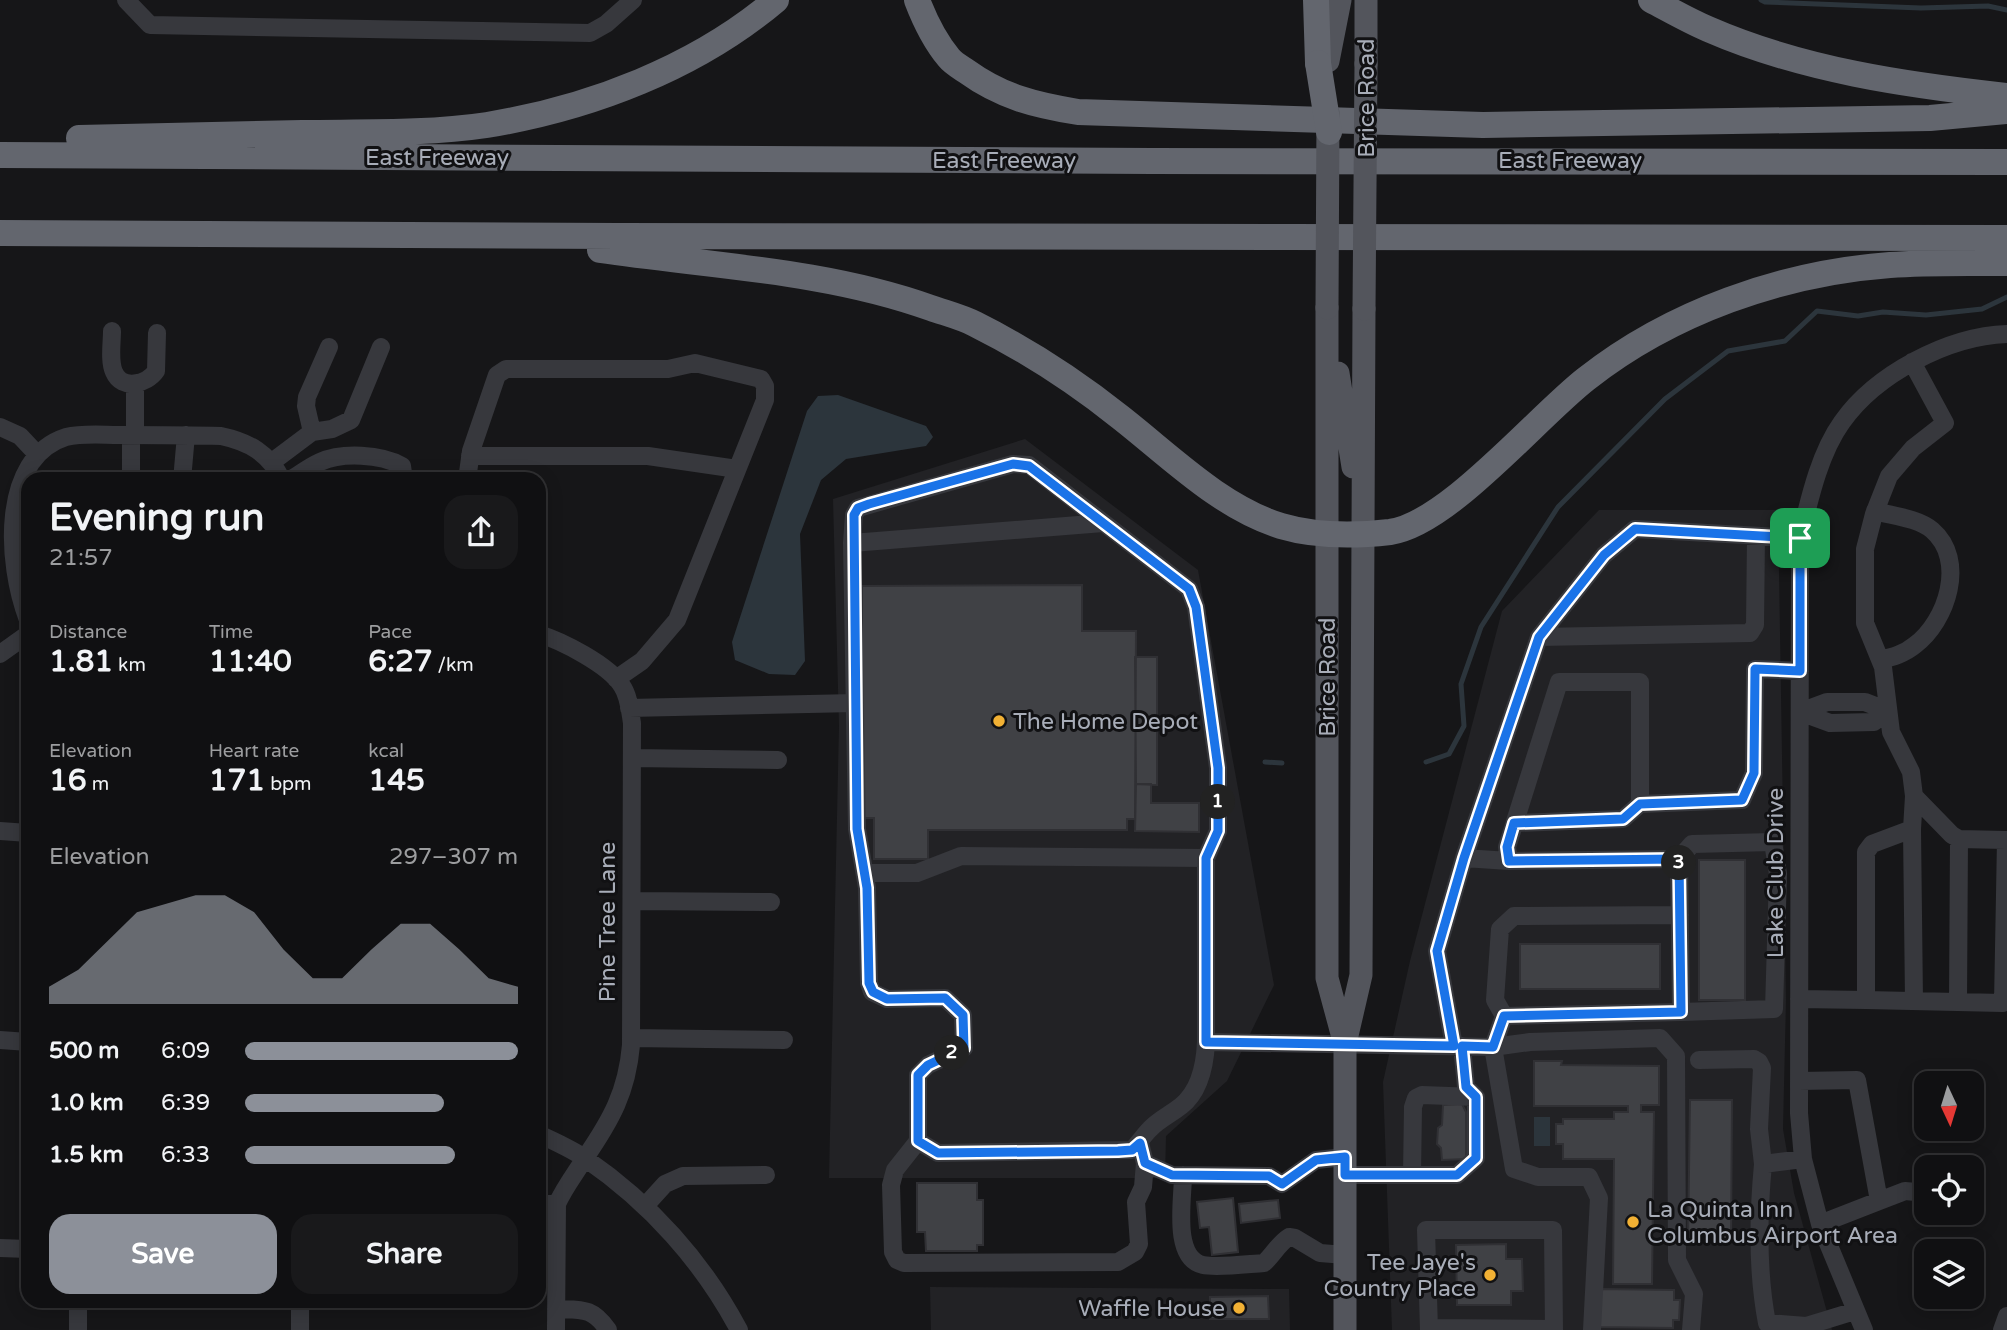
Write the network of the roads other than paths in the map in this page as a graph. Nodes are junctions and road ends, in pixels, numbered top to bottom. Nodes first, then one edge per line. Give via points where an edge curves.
1 (126, 0) edge
2 (633, 0) edge
3 (776, 0) edge
4 (917, 0) edge
5 (1316, 0) edge
6 (1329, 0) edge
7 (1340, 0) edge
8 (1366, 0) edge
9 (1651, 0) edge
10 (1323, 62) junction
11 (2007, 96) edge
12 (2007, 111) edge
13 (1329, 132) joint
14 (0, 140) edge
15 (0, 155) edge
16 (2007, 162) edge
17 (0, 233) edge
18 (494, 235) junction
19 (2007, 238) edge
20 (2007, 262) edge
21 (1327, 308) junction
22 (112, 331) dead end
23 (157, 332) dead end
24 (2007, 334) edge
25 (329, 346) dead end
26 (381, 347) dead end
27 (1912, 362) junction
28 (135, 384) junction
29 (0, 426) edge
30 (312, 432) junction
31 (133, 435) junction
32 (186, 435) junction
33 (35, 452) junction
34 (470, 456) junction
35 (272, 462) junction
36 (737, 470) junction
37 (131, 472) edge
38 (183, 472) edge
39 (278, 472) edge
40 (303, 472) edge
41 (403, 472) edge
42 (468, 472) edge
43 (1875, 511) junction
44 (1103, 523) junction
45 (1363, 533) junction
46 (1326, 534) junction
47 (1756, 537) junction
48 (1800, 538) junction
49 (852, 543) junction
50 (5, 561) edge
51 (21, 601) edge
52 (546, 636) edge
53 (1539, 637) junction
54 (21, 639) edge
55 (0, 654) edge
56 (1880, 660) junction
57 (1800, 671) junction
58 (616, 679) junction
59 (855, 703) junction
60 (629, 708) junction
61 (1888, 711) junction
62 (1800, 712) junction
63 (632, 758) junction
64 (778, 760) dead end
65 (1914, 796) junction
66 (1640, 804) junction
67 (1514, 823) junction
68 (1912, 830) junction
69 (0, 831) edge
70 (21, 832) edge
71 (1959, 839) junction
72 (1206, 858) junction
73 (1464, 858) junction
74 (1679, 859) junction
75 (1509, 861) junction
76 (864, 873) junction
77 (632, 901) junction
78 (771, 902) dead end
79 (1680, 915) junction
80 (1799, 999) junction
81 (1866, 1000) junction
82 (1914, 1001) junction
83 (1958, 1002) junction
84 (1681, 1012) junction
85 (1504, 1016) junction
86 (631, 1038) junction
87 (0, 1040) edge
88 (784, 1040) dead end
89 (21, 1042) edge
90 (1206, 1042) junction
91 (1345, 1044) junction
92 (1458, 1046) junction
93 (1493, 1047) junction
94 (1699, 1060) dead end
95 (1799, 1081) junction
96 (1476, 1097) junction
97 (546, 1138) edge
98 (918, 1141) junction
99 (1140, 1143) junction
100 (585, 1158) junction
101 (1803, 1159) junction
102 (1145, 1163) junction
103 (1763, 1164) junction
104 (1345, 1166) junction
105 (766, 1175) dead end
106 (1183, 1175) junction
107 (1412, 1175) junction
108 (1914, 1192) edge
109 (1879, 1201) junction
110 (548, 1204) edge
111 (645, 1206) junction
112 (1820, 1224) junction
113 (0, 1248) edge
114 (21, 1249) edge
115 (1345, 1255) junction
116 (78, 1308) edge
117 (300, 1308) edge
118 (555, 1309) junction
119 (1855, 1311) junction
120 (2007, 1316) edge
121 (1429, 1329) edge
122 (1554, 1329) edge
123 (78, 1330) edge
124 (300, 1330) edge
125 (556, 1330) edge
126 (608, 1330) edge
127 (739, 1330) edge
128 (1345, 1330) edge
129 (1592, 1330) edge
130 (1691, 1330) edge
131 (1864, 1330) edge
132 (2002, 1330) edge

1 - 2 street via 150,25 590,33
3 - 14 highway via 724,39 619,90 557,111 486,125 414,131
4 - 12 highway via 928,28 950,60 982,83 1044,107 1078,112 1483,125 1930,118
5 - 10 highway
6 - 10 main road, Brice Road
7 - 10 main road, Brice Road
8 - 45 main road, Brice Road, bridge
9 - 11 highway via 1709,30 1797,60 1883,79
10 - 13 highway, bridge
13 - 21 main road, Brice Road, bridge
15 - 16 highway, East Freeway
17 - 18 highway
18 - 19 highway
18 - 46 highway via 835,281 916,302 973,323 1034,358 1227,499 1279,525
20 - 45 highway via 1891,265 1830,272 1777,284 1695,314 1584,380 1439,510 1393,532
21 - 45 main road, Brice Road
21 - 46 main road, Brice Road
22 - 28 street via 113,369 123,381
23 - 28 street via 156,371
24 - 27 street, Lake Club Drive via 1956,344
25 - 30 street via 307,397
26 - 30 street via 351,420
27 - 43 street via 1945,423 1913,448 1889,476
27 - 48 street, Lake Club Drive via 1875,387 1841,423 1821,464
28 - 31 street
29 - 33 street via 20,436
30 - 35 street
31 - 32 street
31 - 33 street via 77,435
31 - 37 street
32 - 35 street via 239,440
32 - 38 street
33 - 50 street via 11,480
34 - 36 street via 649,456
34 - 36 street via 497,375 506,369 668,369 695,363 761,379 765,386 765,400
34 - 42 street
35 - 39 street
36 - 58 street via 677,620 642,661
40 - 41 street via 322,461 346,456 389,458 402,466
43 - 56 street via 1865,549 1865,623
43 - 56 street via 1930,528 1946,549 1950,570 1944,609 1932,628 1917,645
44 - 49 street
44 - 49 street via 1029,466 1013,464 858,508
44 - 72 street via 1189,589 1196,607 1218,768 1218,831
45 - 46 highway
45 - 91 main road, Brice Road via 1361,975
46 - 91 main road, Brice Road via 1327,978
47 - 48 street
47 - 53 street via 1635,529 1604,555
47 - 53 street via 1755,625 1750,633
48 - 57 street, Lake Club Drive
49 - 59 street
50 - 51 street
52 - 58 street via 590,658
53 - 73 street
54 - 55 street
56 - 61 street
57 - 62 street, Lake Club Drive
57 - 66 street via 1755,669 1754,773 1742,800
58 - 60 street, Pine Tree Lane
59 - 60 street
59 - 76 street via 857,829
60 - 63 street, Pine Tree Lane
61 - 62 street via 1874,722 1830,723
61 - 65 street via 1891,733 1911,772
62 - 80 street, Lake Club Drive
63 - 64 street
63 - 77 street, Pine Tree Lane
65 - 68 street
65 - 71 street
66 - 67 street via 1623,819
66 - 67 street via 1640,682 1559,682
67 - 75 street via 1507,847
68 - 81 street via 1872,844 1866,852
68 - 82 street
69 - 70 street
71 - 83 street
71 - 83 street via 2006,839 2003,1003
72 - 76 street via 961,856 917,873
72 - 90 street
73 - 75 street
73 - 92 street via 1437,951
74 - 75 street
74 - 79 street
74 - 84 street via 1692,844 1773,842 1778,874 1774,1009
76 - 98 street via 873,992 887,999 945,998 963,1015 964,1048 928,1065 918,1075
77 - 78 street
77 - 86 street, Pine Tree Lane
79 - 84 street
79 - 85 street via 1514,916 1500,929 1495,1000
80 - 81 street
80 - 95 street, Lake Club Drive
81 - 82 street
82 - 83 street
84 - 85 street
85 - 93 street
86 - 88 street
86 - 100 street, Pine Tree Lane via 625,1087
87 - 89 street
90 - 91 street
90 - 99 street via 1205,1063 1194,1091 1184,1104 1150,1128
91 - 92 street
91 - 104 main road, Brice Road
92 - 93 street
92 - 96 street via 1466,1087
93 - 129 street via 1514,1169 1538,1177 1589,1177 1599,1198
93 - 130 street via 1660,1038 1676,1056 1677,1260 1694,1294
94 - 103 street via 1759,1062
95 - 101 street, Lake Club Drive
95 - 109 street via 1857,1080
96 - 107 street via 1476,1158 1457,1175
96 - 107 street via 1416,1098
97 - 100 street
98 - 99 street via 938,1153 1118,1151 1132,1150
98 - 102 street via 895,1170 891,1185 893,1252 904,1263 1118,1262 1128,1258 1139,1244 1136,1202
99 - 102 street
100 - 110 street, Pine Tree Lane
100 - 111 street
101 - 103 street
101 - 112 street, Lake Club Drive
102 - 106 street
103 - 119 street via 1759,1206 1767,1323 1806,1326
104 - 106 street via 1316,1160 1282,1184 1269,1176
104 - 107 street
104 - 115 main road, Brice Road
105 - 111 street via 683,1176 665,1184
106 - 115 street via 1182,1243 1202,1265 1264,1263 1289,1237 1320,1253
108 - 109 street
109 - 112 street
110 - 118 street
111 - 127 street via 688,1252
112 - 119 street, Lake Club Drive
113 - 114 street
115 - 128 main road, Brice Road
116 - 123 street
117 - 124 street
118 - 125 street
118 - 126 street via 591,1311
119 - 131 street, Lake Club Drive
120 - 132 street
121 - 122 street
121 - 122 street via 1426,1230 1553,1230

